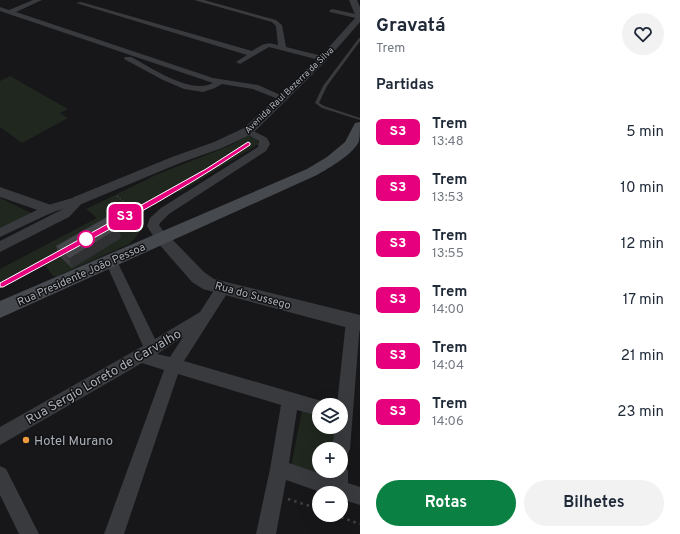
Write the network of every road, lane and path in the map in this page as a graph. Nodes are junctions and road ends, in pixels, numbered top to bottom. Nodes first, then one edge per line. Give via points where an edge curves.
1 (39, 0) edge
2 (197, 0) edge
3 (352, 0) edge
4 (79, 2) dead end
5 (0, 9) edge
6 (332, 11) dead end
7 (10, 12) junction
8 (360, 17) edge
9 (91, 39) junction
10 (360, 39) edge
11 (282, 47) junction
12 (253, 54) junction
13 (323, 59) junction
14 (240, 62) dead end
15 (179, 68) junction
16 (163, 76) junction
17 (220, 82) junction
18 (283, 98) junction
19 (359, 128) edge
20 (248, 131) junction
21 (110, 188) junction
22 (0, 192) edge
23 (79, 200) junction
24 (49, 209) junction
25 (165, 211) junction
26 (65, 214) junction
27 (0, 234) edge
28 (163, 239) junction
29 (0, 247) edge
30 (111, 261) junction
31 (223, 288) junction
32 (0, 310) edge
33 (206, 315) junction
34 (356, 322) edge
35 (146, 352) junction
36 (173, 366) junction
37 (345, 398) edge
38 (290, 400) junction
39 (312, 406) edge
40 (0, 436) edge
41 (279, 469) junction
42 (0, 474) edge
43 (338, 479) edge
44 (274, 494) junction
45 (360, 496) edge
46 (312, 507) edge
47 (348, 520) edge
48 (360, 524) edge
49 (30, 534) edge
50 (114, 534) edge
51 (266, 534) edge

1 - 7 street
2 - 11 street via 278,23
3 - 8 street
4 - 12 street
5 - 7 street
6 - 8 street
7 - 9 street
8 - 13 street, Avenida Raul Bezerra da Silva
9 - 15 street
9 - 16 street via 97,45
10 - 19 lane via 325,86 317,103
11 - 12 street via 267,45
11 - 13 street
12 - 14 street
13 - 18 street, Avenida Raul Bezerra da Silva
15 - 16 street
15 - 17 street
16 - 17 street via 202,90
17 - 18 street via 255,86
18 - 20 street, Avenida Raul Bezerra da Silva
19 - 28 main road, Rua Presidente João Pessoa via 351,144 312,172
20 - 21 street, Avenida Raul Bezerra da Silva
20 - 25 street via 264,140 262,149
21 - 23 street, Avenida Raul Bezerra da Silva
21 - 25 path via 134,211 148,202
22 - 24 street
23 - 24 street, Avenida Raul Bezerra da Silva
23 - 26 street, Avenida Raul Bezerra da Silva
24 - 26 street
24 - 27 street, Avenida Raul Bezerra da Silva
25 - 28 street via 154,221 153,226
26 - 29 street, Avenida Raul Bezerra da Silva
28 - 30 main road, Rua Presidente João Pessoa
28 - 31 street, Rua do Sussego via 198,277
30 - 32 main road, Rua Presidente João Pessoa
30 - 35 street
31 - 33 street
31 - 34 street, Rua do Sussego
33 - 35 street, Rua Sergio Loreto de Carvalho
33 - 36 street
34 - 37 street
35 - 36 street
35 - 40 street, Rua Sergio Loreto de Carvalho
36 - 38 street
36 - 50 street
38 - 39 street
38 - 41 street
41 - 43 street
41 - 44 street
42 - 49 street
43 - 45 street
44 - 46 path
44 - 51 street
47 - 48 path

